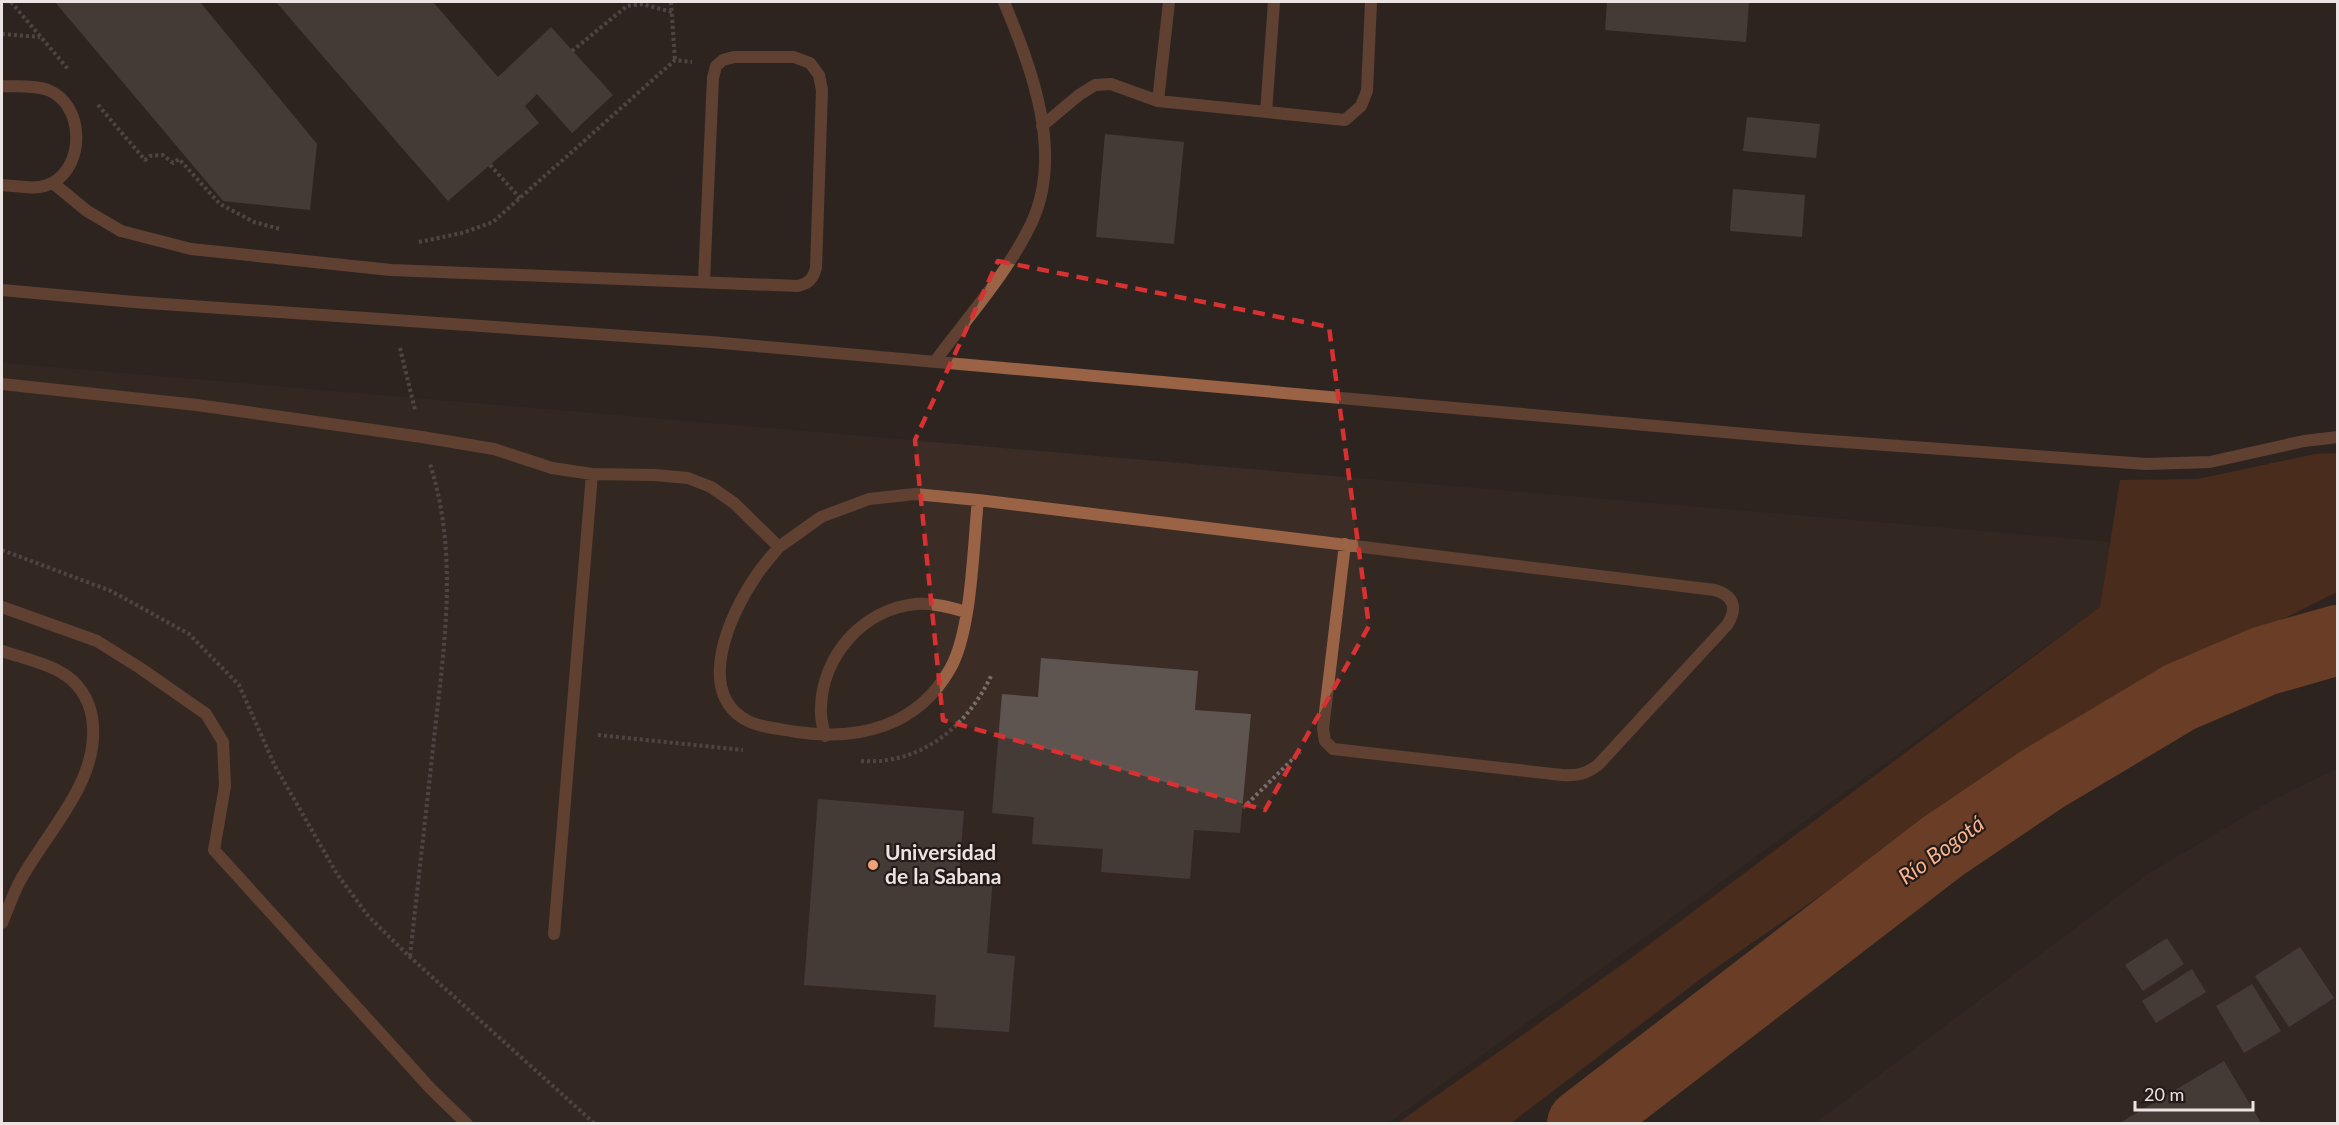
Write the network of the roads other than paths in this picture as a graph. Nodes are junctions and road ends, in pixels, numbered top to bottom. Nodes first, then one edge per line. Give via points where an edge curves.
1 (1004, 2) edge
2 (1169, 2) edge
3 (1274, 2) edge
4 (1371, 2) edge
5 (2, 86) edge
6 (1158, 101) junction
7 (1266, 112) junction
8 (1042, 126) junction
9 (53, 183) junction
10 (2, 185) edge
11 (704, 281) junction
12 (2, 290) edge
13 (936, 360) junction
14 (2, 384) edge
15 (2337, 437) edge
16 (592, 474) junction
17 (978, 500) junction
18 (1345, 544) junction
19 (779, 547) junction
20 (2, 606) edge
21 (966, 612) junction
22 (2, 651) edge
23 (825, 736) junction
24 (2, 923) edge
25 (554, 934) dead end
26 (467, 1124) edge

1 - 8 lane via 1037,95
2 - 6 lane
3 - 7 lane
4 - 7 lane via 1366,91 1361,106 1345,120
5 - 9 lane via 48,90 71,110 76,126 74,155 67,170
6 - 7 lane
6 - 8 lane via 1111,84 1095,85
8 - 13 lane via 1045,162 1032,221 988,291
9 - 10 lane via 39,187
9 - 11 lane via 87,211 121,231 191,249 391,270
11 - 11 lane via 716,66 734,57 794,57 810,63 819,75 822,90 814,277 798,286
12 - 13 lane
13 - 15 lane via 1803,439 2146,465 2210,462
14 - 16 lane via 197,405 422,437 494,449 552,468
16 - 19 lane via 688,478 711,487 734,503
16 - 25 lane
17 - 18 lane
17 - 19 lane via 915,494 869,499 821,517
17 - 21 lane
18 - 18 lane via 1714,590 1725,593 1732,603 1733,615 1589,772 1577,776 1333,749 1324,741 1323,729
19 - 23 lane via 755,576 726,637 720,656 722,692 733,709 748,721
20 - 26 lane via 97,641 206,714 223,742 225,775 214,850
21 - 23 lane via 951,668 913,712 858,734
21 - 23 lane via 941,605 915,604 866,622 847,639 833,660 824,685 820,710
22 - 24 lane via 62,672 90,704 94,730 93,756 75,794 20,881

